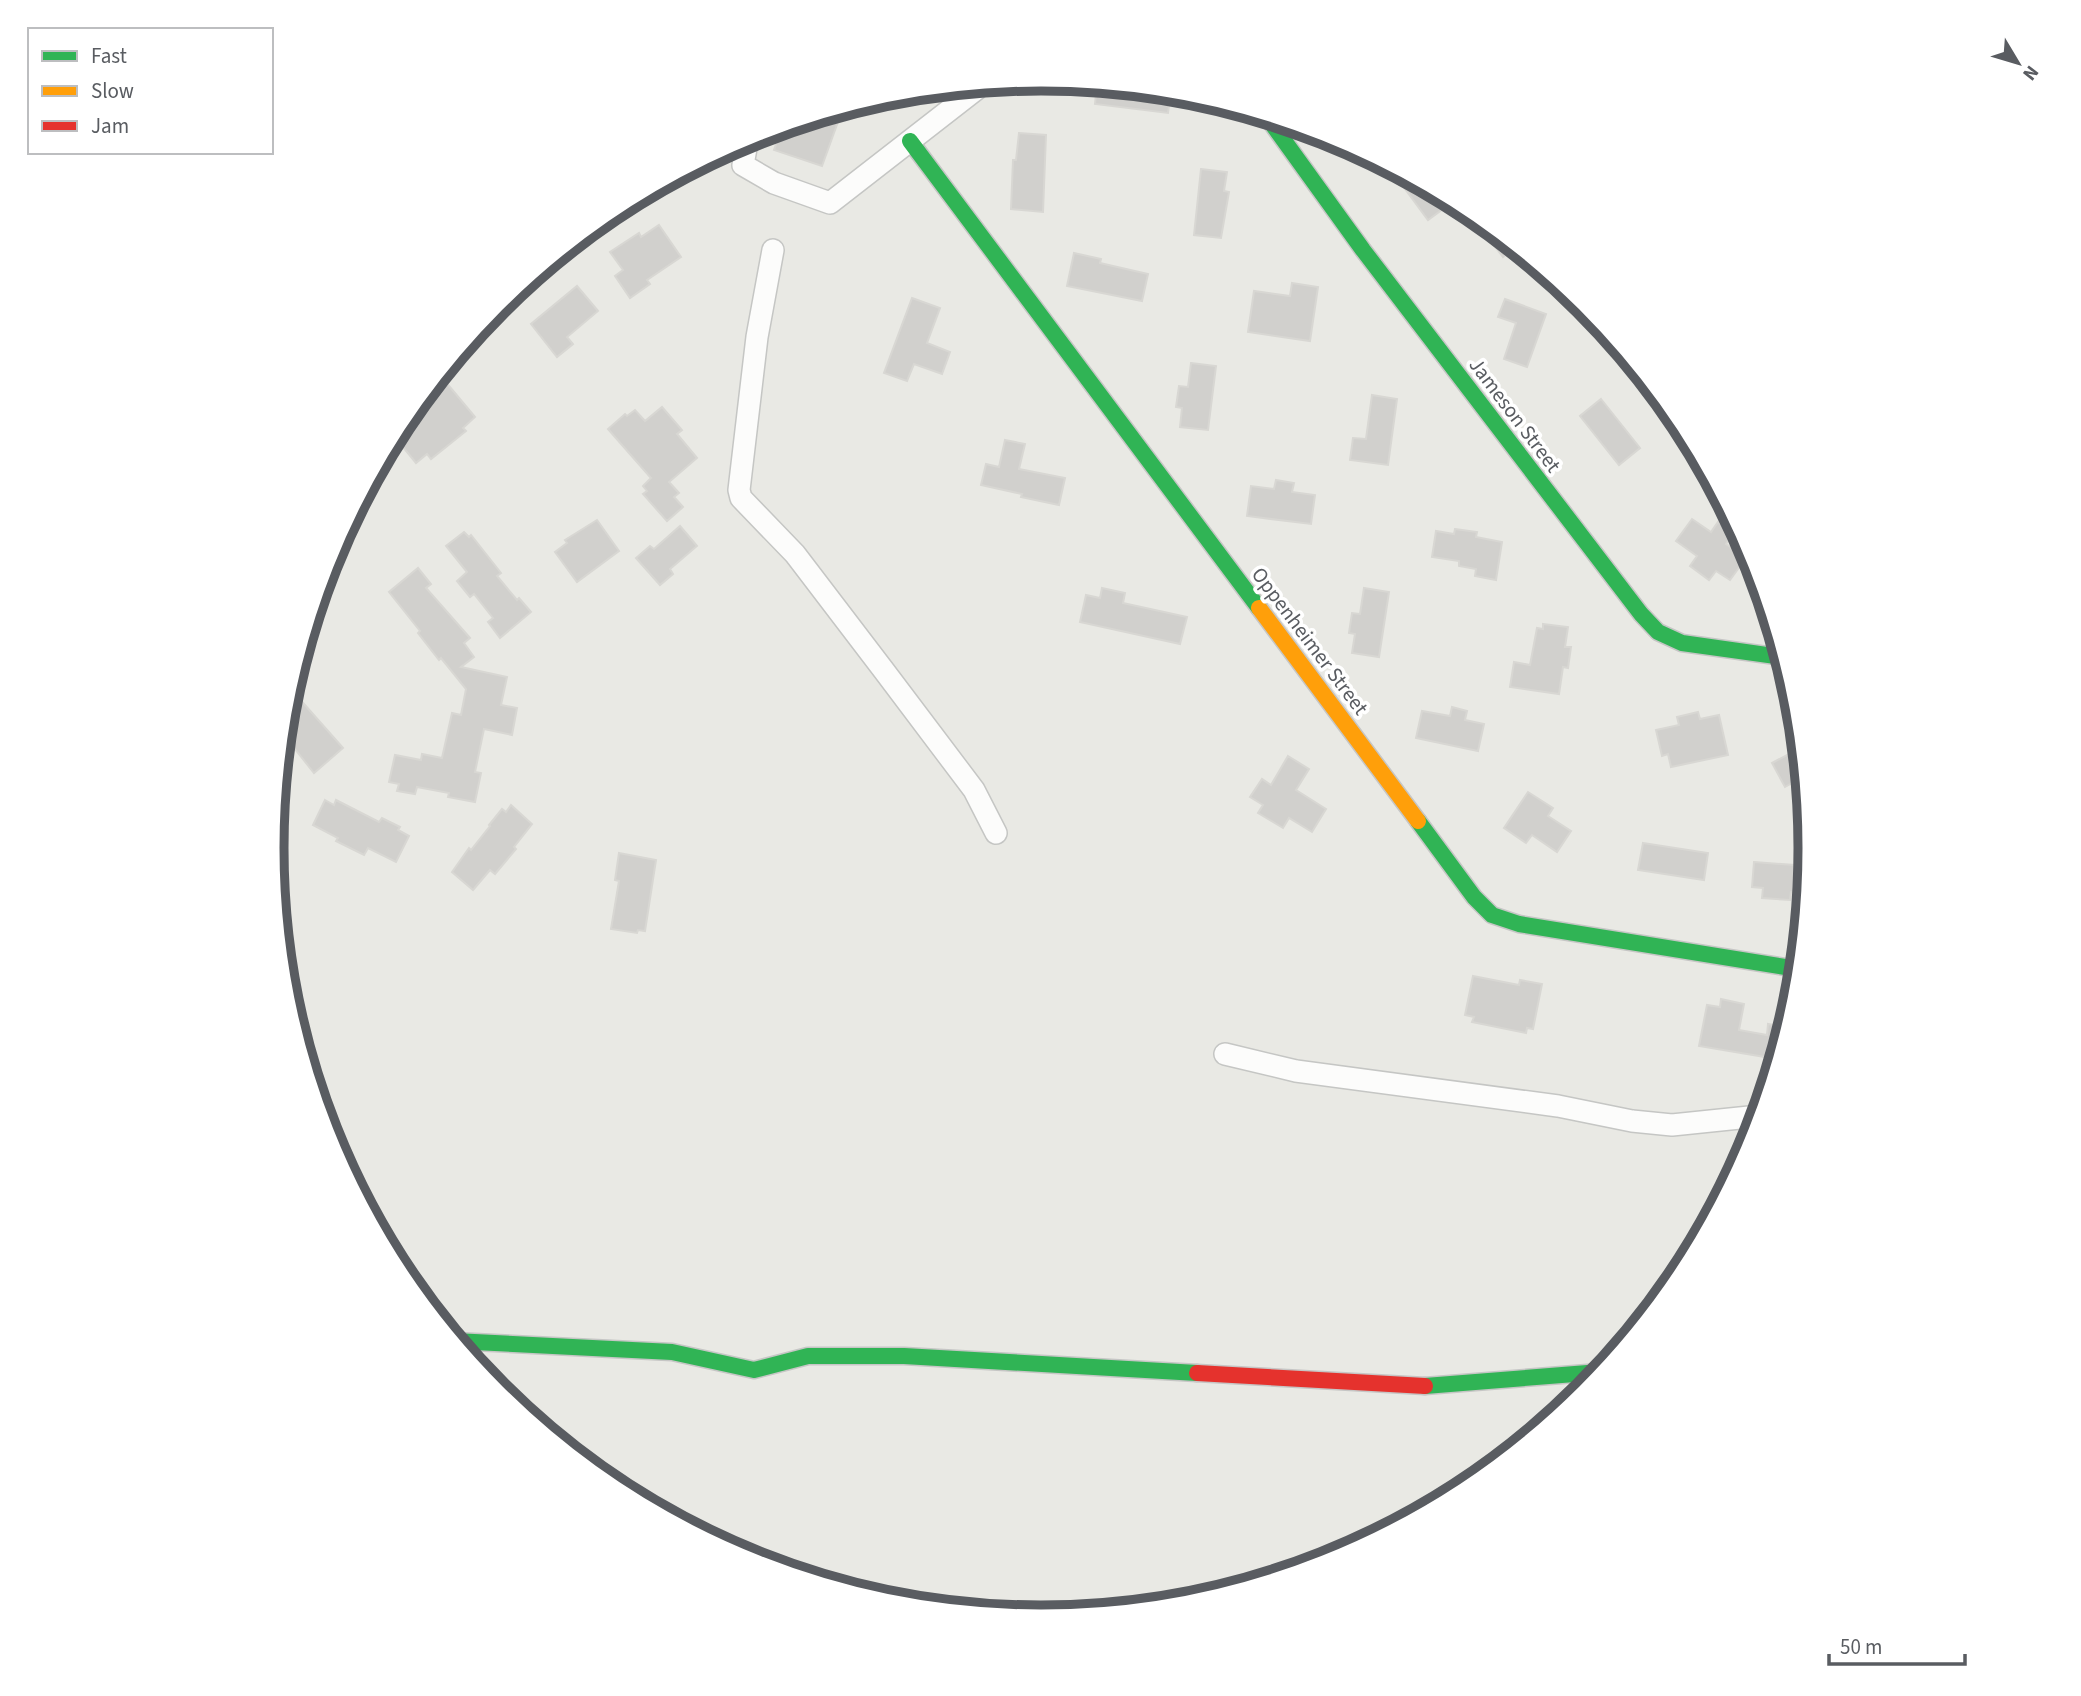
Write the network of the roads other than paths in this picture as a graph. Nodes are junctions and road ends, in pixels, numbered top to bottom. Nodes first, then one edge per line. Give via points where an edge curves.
1 (970, 95) edge
2 (1276, 129) edge
3 (910, 141) junction
4 (745, 151) edge
5 (773, 250) dead end
6 (1773, 655) edge
7 (996, 833) dead end
8 (1788, 967) edge
9 (1225, 1054) dead end
10 (1748, 1117) edge
11 (467, 1342) edge
12 (1584, 1374) edge

1 - 3 street
2 - 6 street, Jameson Street via 1363,250 1641,614 1658,632 1682,643
3 - 4 street via 830,203 774,183 743,166
3 - 8 street, Oppenheimer Street via 1474,897 1492,915 1519,924
5 - 7 street via 757,337 741,498 794,554 942,747 974,790
9 - 10 street via 1296,1071 1558,1106 1632,1121 1672,1125
11 - 12 street via 672,1352 754,1370 808,1356 904,1356 1436,1387

